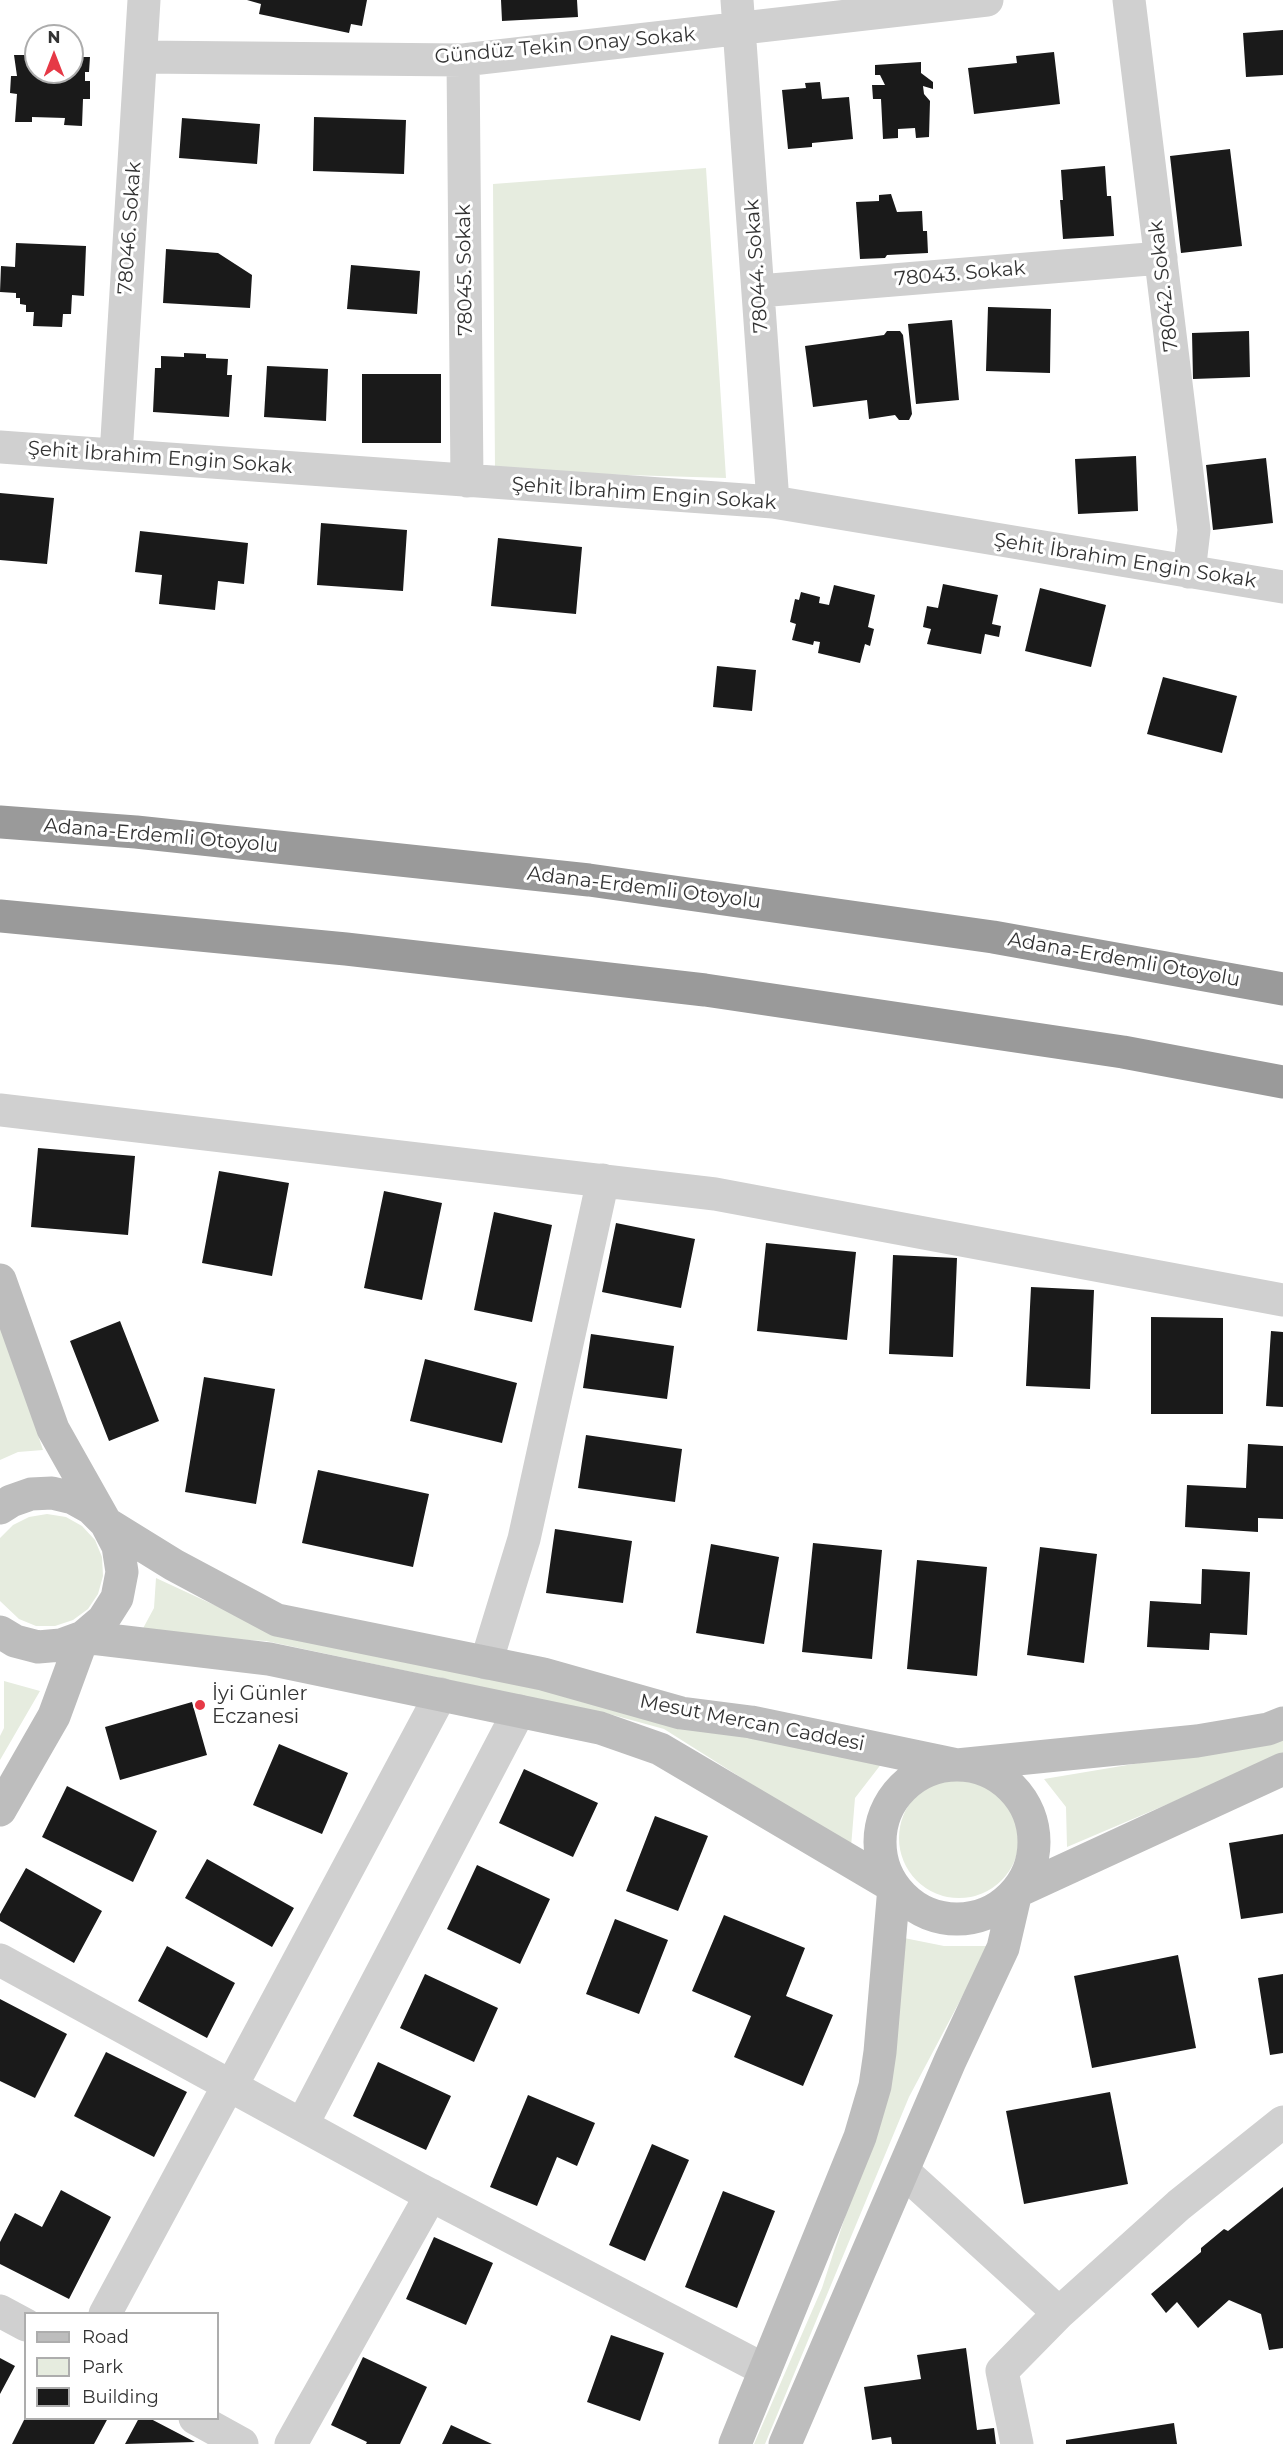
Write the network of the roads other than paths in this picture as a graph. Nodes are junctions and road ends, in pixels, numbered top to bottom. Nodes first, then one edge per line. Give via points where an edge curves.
1 (144, 0) edge
2 (987, 0) edge
3 (1129, 0) edge
4 (738, 15) edge
5 (141, 57) junction
6 (463, 60) junction
7 (1161, 258) junction
8 (759, 291) junction
9 (0, 447) edge
10 (116, 455) junction
11 (466, 481) junction
12 (773, 502) junction
13 (1189, 572) junction
14 (1283, 587) edge
15 (0, 822) edge
16 (0, 916) edge
17 (1283, 989) edge
18 (1283, 1082) edge
19 (0, 1110) edge
20 (603, 1180) junction
21 (0, 1280) edge
22 (1283, 1300) edge
23 (0, 1508) edge
24 (106, 1523) junction
25 (0, 1632) edge
26 (82, 1637) junction
27 (486, 1663) junction
28 (441, 1694) junction
29 (519, 1711) junction
30 (1283, 1723) edge
31 (957, 1765) junction
32 (1283, 1769) edge
33 (0, 1810) edge
34 (894, 1887) junction
35 (1016, 1892) junction
36 (0, 1960) edge
37 (231, 2087) junction
38 (1283, 2122) edge
39 (302, 2125) junction
40 (903, 2171) junction
41 (431, 2195) junction
42 (0, 2311) edge
43 (106, 2312) edge
44 (1059, 2313) junction
45 (24, 2324) edge
46 (765, 2370) junction
47 (198, 2420) edge
48 (238, 2443) edge
49 (291, 2444) edge
50 (735, 2444) edge
51 (785, 2444) edge
52 (1017, 2444) edge

1 - 5 street, 78046. Sokak
2 - 4 street, Gündüz Tekin Onay Sokak
3 - 7 street, 78042. Sokak
4 - 6 street, Gündüz Tekin Onay Sokak
4 - 8 street, 78044. Sokak
5 - 6 street, Gündüz Tekin Onay Sokak
5 - 10 street, 78046. Sokak
6 - 11 street, 78045. Sokak
7 - 8 street, 78043. Sokak
7 - 13 street, 78042. Sokak via 1194,530
8 - 12 street, 78044. Sokak
9 - 10 street, Şehit İbrahim Engin Sokak
10 - 11 street, Şehit İbrahim Engin Sokak
11 - 12 street, Şehit İbrahim Engin Sokak
12 - 13 street, Şehit İbrahim Engin Sokak
13 - 14 street, Şehit İbrahim Engin Sokak
15 - 17 highway, Adana-Erdemli Otoyolu via 136,832 613,883 982,935
16 - 18 highway via 346,949 705,990 1123,1052
19 - 20 street
20 - 22 street via 715,1194
20 - 27 street via 524,1539
21 - 24 main road via 53,1429
23 - 24 main road, Mesut Mercan Caddesi via 31,1494 52,1493 91,1508
24 - 26 main road via 118,1546 122,1572 117,1598 103,1620
24 - 27 main road, Mesut Mercan Caddesi via 277,1620
25 - 26 main road via 38,1647 61,1645
26 - 28 main road, Mesut Mercan Caddesi via 269,1659
26 - 33 main road via 54,1716
27 - 31 main road, Mesut Mercan Caddesi via 543,1674 681,1713 751,1722
28 - 29 main road, Mesut Mercan Caddesi
28 - 37 street
29 - 34 main road, Mesut Mercan Caddesi via 600,1728 660,1749
29 - 39 street
30 - 31 main road, Mesut Mercan Caddesi via 1197,1741
31 - 34 main road via 933,1769 912,1780 891,1804 880,1841 884,1865
31 - 35 main road via 982,1769 1004,1781 1022,1799 1032,1822 1035,1847 1029,1871
32 - 35 main road
34 - 35 main road via 910,1904 954,1919 977,1917 998,1908
34 - 46 main road via 875,2086 860,2137
35 - 40 main road via 1004,1948
36 - 37 street
37 - 39 street
37 - 43 street
38 - 44 street via 1179,2205
39 - 41 street
40 - 44 street
40 - 51 main road
41 - 46 street
41 - 49 street
42 - 45 street
44 - 52 street via 1002,2371
46 - 50 main road
47 - 48 street

